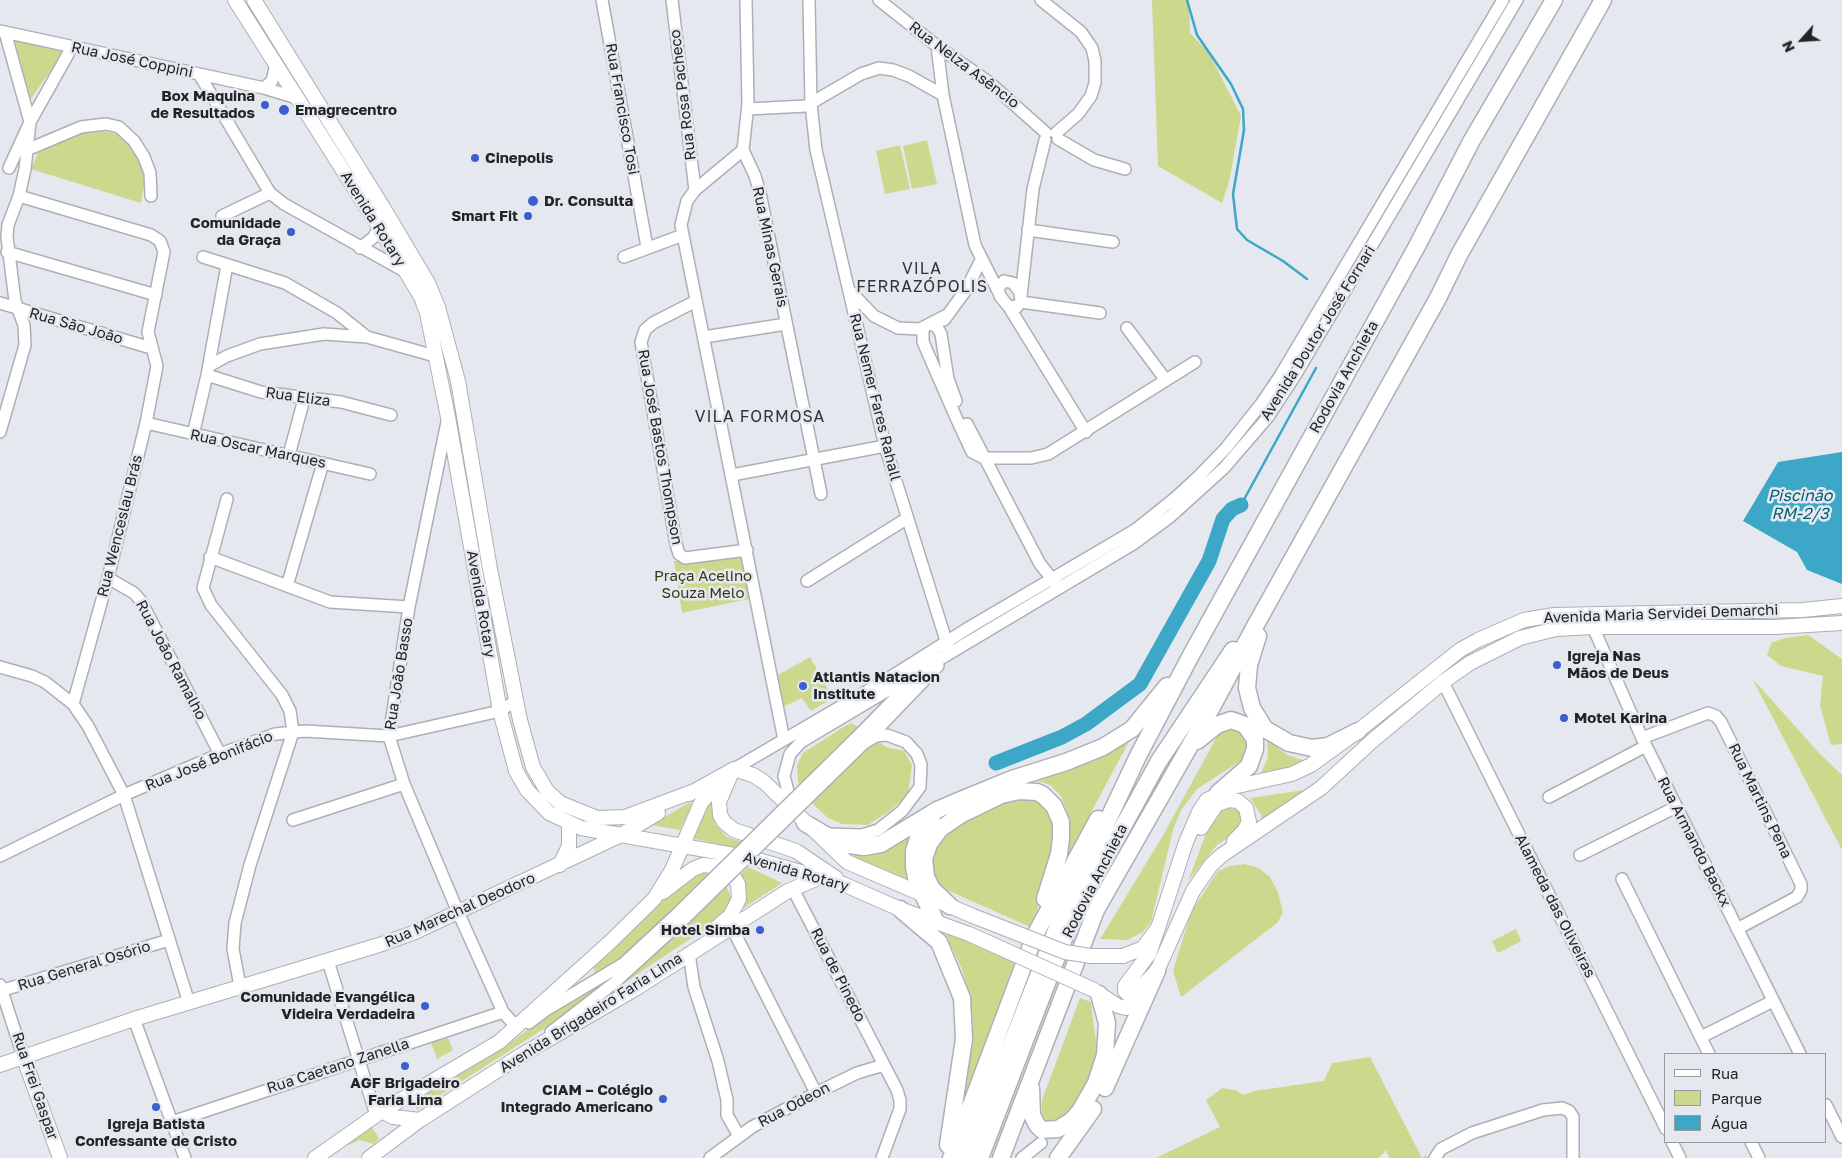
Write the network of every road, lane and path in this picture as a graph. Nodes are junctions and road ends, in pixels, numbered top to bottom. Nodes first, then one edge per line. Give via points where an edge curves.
1 (234, 0) edge
2 (254, 0) edge
3 (602, 0) edge
4 (672, 0) edge
5 (746, 0) edge
6 (809, 0) edge
7 (878, 0) edge
8 (1041, 0) edge
9 (1503, 0) edge
10 (1517, 0) edge
11 (1554, 0) edge
12 (1594, 0) edge
13 (1603, 0) edge
14 (2, 31) edge
15 (937, 46) junction
16 (72, 47) junction
17 (1570, 59) junction
18 (276, 64) junction
19 (199, 74) junction
20 (264, 88) junction
21 (944, 94) junction
22 (297, 98) junction
23 (811, 104) junction
24 (748, 109) junction
25 (30, 122) junction
26 (1051, 138) junction
27 (28, 149) junction
28 (743, 150) junction
29 (9, 168) dead end
30 (1125, 169) dead end
31 (695, 190) junction
32 (270, 193) junction
33 (19, 196) junction
34 (152, 196) dead end
35 (384, 209) junction
36 (222, 216) dead end
37 (4, 223) edge
38 (379, 227) junction
39 (1028, 230) junction
40 (683, 235) junction
41 (1113, 242) dead end
42 (647, 247) junction
43 (360, 248) junction
44 (7, 252) junction
45 (203, 257) dead end
46 (624, 257) dead end
47 (227, 265) junction
48 (984, 265) junction
49 (1024, 268) junction
50 (406, 272) junction
51 (1004, 284) junction
52 (848, 287) junction
53 (156, 295) junction
54 (696, 301) junction
55 (1018, 302) junction
56 (0, 303) edge
57 (18, 309) junction
58 (1100, 313) dead end
59 (38, 316) junction
60 (880, 320) junction
61 (786, 324) junction
62 (931, 327) junction
63 (858, 328) junction
64 (1127, 328) dead end
65 (368, 337) junction
66 (704, 337) junction
67 (25, 340) junction
68 (151, 348) junction
69 (435, 356) junction
70 (1195, 362) dead end
71 (208, 370) junction
72 (1165, 379) junction
73 (304, 399) junction
74 (390, 415) dead end
75 (448, 418) junction
76 (146, 423) junction
77 (0, 432) edge
78 (1086, 432) junction
79 (193, 435) junction
80 (884, 446) junction
81 (978, 446) junction
82 (289, 455) junction
83 (984, 458) junction
84 (1014, 458) junction
85 (814, 460) junction
86 (323, 463) junction
87 (370, 474) dead end
88 (732, 475) junction
89 (821, 494) dead end
90 (227, 499) dead end
91 (906, 519) junction
92 (748, 550) junction
93 (210, 557) junction
94 (108, 578) junction
95 (1051, 579) junction
96 (807, 582) dead end
97 (288, 586) junction
98 (1060, 588) junction
99 (1268, 603) junction
100 (1842, 606) edge
101 (409, 607) junction
102 (1842, 622) edge
103 (1593, 627) junction
104 (1254, 628) junction
105 (946, 641) junction
106 (950, 654) junction
107 (1190, 657) junction
108 (0, 667) edge
109 (916, 675) junction
110 (1443, 682) junction
111 (517, 700) junction
112 (73, 704) junction
113 (500, 711) junction
114 (1358, 731) junction
115 (293, 732) junction
116 (389, 736) junction
117 (784, 740) junction
118 (861, 742) junction
119 (1644, 742) junction
120 (1189, 748) junction
121 (220, 754) junction
122 (1138, 756) junction
123 (734, 769) junction
124 (404, 784) junction
125 (697, 790) junction
126 (1218, 793) junction
127 (124, 796) junction
128 (1549, 798) dead end
129 (1676, 807) junction
130 (937, 810) junction
131 (793, 811) junction
132 (293, 820) dead end
133 (569, 824) junction
134 (812, 828) junction
135 (619, 836) junction
136 (1186, 842) junction
137 (682, 845) junction
138 (1222, 855) junction
139 (1580, 855) dead end
140 (0, 856) edge
141 (560, 865) junction
142 (819, 877) junction
143 (1622, 879) dead end
144 (843, 884) junction
145 (788, 891) junction
146 (925, 897) junction
147 (654, 899) junction
148 (950, 906) junction
149 (900, 909) junction
150 (458, 912) junction
151 (679, 918) junction
152 (936, 922) junction
153 (731, 926) junction
154 (1158, 928) junction
155 (1737, 929) junction
156 (1037, 931) junction
157 (168, 940) junction
158 (689, 953) junction
159 (1123, 956) joint
160 (328, 961) junction
161 (1152, 976) junction
162 (240, 986) junction
163 (1, 989) edge
164 (1097, 992) junction
165 (1773, 1001) junction
166 (189, 1003) junction
167 (504, 1012) junction
168 (134, 1019) junction
169 (518, 1025) junction
170 (1701, 1037) junction
171 (498, 1042) junction
172 (1709, 1053) edge
173 (1799, 1053) edge
174 (23, 1056) junction
175 (520, 1056) junction
176 (358, 1059) junction
177 (0, 1065) edge
178 (884, 1065) junction
179 (1032, 1075) junction
180 (816, 1093) junction
181 (1827, 1107) edge
182 (377, 1110) junction
183 (420, 1120) junction
184 (172, 1122) junction
185 (1664, 1125) edge
186 (739, 1136) junction
187 (1842, 1137) edge
188 (1041, 1143) dead end
189 (1672, 1143) edge
190 (1752, 1143) edge
191 (1061, 1155) edge
192 (60, 1158) edge
193 (185, 1158) edge
194 (315, 1158) edge
195 (369, 1158) edge
196 (710, 1158) edge
197 (882, 1158) edge
198 (946, 1158) edge
199 (952, 1158) edge
200 (966, 1158) edge
201 (980, 1158) edge
202 (1001, 1158) edge
203 (1022, 1158) edge
204 (1435, 1158) edge
205 (1573, 1158) edge
206 (1680, 1158) edge
207 (1759, 1158) edge

1 - 18 main road, Avenida Rotary
2 - 35 main road, Avenida Rotary
3 - 42 street, Rua Francisco Tosi
4 - 31 street, Rua Rosa Pacheco
5 - 24 street
6 - 23 street, Rua Nemer Fares Rahall
7 - 15 street, Rua Nelza Asêncio
8 - 26 street via 1081,32 1092,48 1095,61 1091,96 1073,120
9 - 95 street, Avenida Doutor José Fornari via 1257,409 1226,448 1152,518
10 - 98 street, Avenida Doutor José Fornari via 1269,415 1224,468 1171,516 1133,544
11 - 107 highway, Rodovia Anchieta via 1472,140
12 - 17 highway, Rodovia Anchieta
13 - 17 highway, Rodovia Anchieta
14 - 16 street, Rua José Coppini
14 - 25 street
15 - 21 street
15 - 26 street, Rua Nelza Asêncio via 1011,99
16 - 19 street, Rua José Coppini
16 - 25 street
17 - 99 highway, Rodovia Anchieta
18 - 20 street via 272,80
18 - 22 main road, Avenida Rotary
19 - 20 street, Rua José Coppini
19 - 32 street
20 - 22 street, Rua José Coppini
21 - 23 street via 909,76 880,68 861,74
21 - 48 street via 971,229
22 - 38 main road, Avenida Rotary
23 - 24 street
23 - 52 street, Rua Nemer Fares Rahall via 816,150
24 - 28 street
25 - 27 street
25 - 29 street
26 - 30 street, Rua Nelza Asêncio via 1094,160
26 - 39 street via 1033,189
27 - 33 street
27 - 34 street via 81,127 96,124 119,127 134,141 144,157 150,172
28 - 31 street
28 - 61 street, Rua Minas Gerais via 756,176
31 - 40 street via 683,213
32 - 36 street
32 - 43 street
33 - 37 street
33 - 53 street, Rua Wenceslau Brás via 160,241 164,252
35 - 38 street
35 - 111 main road, Avenida Rotary via 428,283 438,307 458,381 490,569
37 - 44 street
38 - 43 street via 371,241
38 - 50 main road, Avenida Rotary
39 - 41 street
39 - 49 street
40 - 42 street
40 - 54 street
42 - 46 street
43 - 50 street
44 - 53 street
44 - 57 street
45 - 47 street
47 - 65 street via 285,283 337,312
47 - 71 street
48 - 51 street
48 - 62 street via 947,315
49 - 51 street
49 - 55 street
50 - 69 main road, Avenida Rotary via 427,313
51 - 55 street
51 - 55 street via 1016,286
52 - 60 street
52 - 63 street, Rua Nemer Fares Rahall
53 - 68 street, Rua Wenceslau Brás via 148,332
54 - 66 street
54 - 92 street, Rua José Bastos Thompson via 653,323 645,330 641,342 676,544 679,554 685,558
55 - 58 street
55 - 78 street via 1023,328
56 - 57 street, Rua São João
57 - 59 street, Rua São João
57 - 67 street
59 - 67 street via 32,320
59 - 68 street, Rua São João
60 - 62 street via 903,329
60 - 63 street via 866,320
61 - 66 street
61 - 85 street, Rua Minas Gerais
62 - 81 street via 951,388
62 - 83 street via 922,338 972,452
63 - 80 street, Rua Nemer Fares Rahall
64 - 72 street
65 - 69 street
65 - 71 street via 324,334 290,338 243,349
66 - 88 street
67 - 77 street
68 - 76 street, Rua Wenceslau Brás via 157,366
69 - 75 main road, Avenida Rotary
70 - 72 street
71 - 73 street, Rua Eliza via 261,392
71 - 79 street
72 - 78 street
73 - 74 street, Rua Eliza via 341,402
73 - 82 street
75 - 101 street, Rua João Basso
75 - 113 main road, Avenida Rotary
76 - 79 street, Rua Oscar Marques
76 - 94 street, Rua Wenceslau Brás
78 - 84 street via 1043,456
79 - 82 street, Rua Oscar Marques
80 - 85 street
80 - 91 street, Rua Nemer Fares Rahall
81 - 83 street
81 - 84 street
82 - 86 street, Rua Oscar Marques
83 - 84 street
83 - 95 street
85 - 88 street
85 - 89 street, Rua Minas Gerais
86 - 87 street, Rua Oscar Marques
86 - 97 street
88 - 92 street
90 - 93 street
91 - 96 street
91 - 105 street, Rua Nemer Fares Rahall
92 - 117 street
93 - 97 street
93 - 115 street via 203,585 210,605 282,695 290,711
94 - 112 street, Rua Wenceslau Brás
94 - 121 street, Rua João Ramalho via 134,592 141,601
95 - 98 street
95 - 105 street, Avenida Doutor José Fornari
97 - 101 street via 330,602
98 - 106 street, Avenida Doutor José Fornari
99 - 104 highway, Rodovia Anchieta
99 - 114 highway via 1247,682 1250,702 1261,724 1281,740 1306,748 1324,747
100 - 114 main road, Avenida Maria Servidei Demarchi via 1803,610 1554,615 1524,620 1460,650
101 - 116 street, Rua João Basso
102 - 103 main road, Avenida Maria Servidei Demarchi via 1775,627
103 - 110 main road, Avenida Maria Servidei Demarchi via 1556,629 1520,638 1470,663
103 - 119 street, Rua Armando Backx
104 - 120 highway, Rodovia Anchieta
104 - 201 highway, Rodovia Anchieta via 1217,672 1164,753 1072,919
105 - 106 street, Rua Nemer Fares Rahall
105 - 109 street, Avenida Doutor José Fornari
105 - 117 street, Avenida Doutor José Fornari
106 - 109 street, Avenida Doutor José Fornari
106 - 118 street
107 - 122 highway, Rodovia Anchieta
107 - 130 highway via 1143,719 1120,737 1066,762 1012,778
108 - 112 street via 45,682
109 - 118 street
109 - 131 street, Avenida Doutor José Fornari via 794,748 784,776
110 - 138 main road, Avenida Maria Servidei Demarchi via 1320,788
110 - 185 street, Alameda das Oliveiras
111 - 113 street, Rua José Bonifácio
111 - 125 main road, Avenida Rotary via 533,768 547,791 574,811 597,818 625,817
112 - 127 street
113 - 116 street, Rua José Bonifácio
113 - 133 main road, Avenida Rotary via 516,771 527,790 549,813
114 - 126 main road, Avenida Maria Servidei Demarchi via 1302,770
115 - 116 street, Rua José Bonifácio
115 - 121 street, Rua José Bonifácio via 276,734
115 - 162 street via 234,923 233,949
116 - 124 street, Rua João Basso
117 - 123 street, Rua Marechal Deodoro
118 - 134 street via 886,735 906,742 917,754 921,765 918,792 902,811 878,830 862,835
118 - 151 street, bridge
119 - 128 street
119 - 129 street, Rua Armando Backx
119 - 155 street, Rua Martins Pena via 1708,713 1721,722 1801,884 1797,898
120 - 126 highway via 1214,727 1227,721 1240,722 1251,732 1255,746 1251,763
120 - 179 highway, Rodovia Anchieta via 1096,910
121 - 127 street, Rua José Bonifácio
122 - 156 highway, Rodovia Anchieta via 1116,787
122 - 200 highway, Rodovia Anchieta via 1058,926
123 - 125 main road, Rua Marechal Deodoro
123 - 131 main road, Avenida Rotary via 764,782
123 - 137 main road via 701,803
123 - 144 main road via 719,802 724,822 734,830 796,852
124 - 132 street
124 - 150 street, Rua João Basso
125 - 135 main road, Rua Marechal Deodoro
126 - 136 main road, Avenida Maria Servidei Demarchi via 1203,805
127 - 140 street, Rua José Bonifácio
127 - 157 street
129 - 139 street
129 - 155 street, Rua Armando Backx
130 - 134 highway via 892,838 872,846 841,844
130 - 146 highway via 918,838 914,851 917,882
131 - 134 main road, Avenida Rotary
133 - 135 main road, Avenida Rotary
133 - 141 main road via 569,846
134 - 146 main road, Avenida Rotary via 847,862
135 - 137 main road, Avenida Rotary
135 - 141 main road, Rua Marechal Deodoro
136 - 138 main road via 1197,834 1216,805 1228,800 1238,801 1246,808 1249,822
136 - 154 main road, Avenida Maria Servidei Demarchi
137 - 142 main road, Avenida Rotary via 751,858
137 - 147 main road via 672,870
138 - 161 main road, Avenida Maria Servidei Demarchi via 1193,891
141 - 150 main road, Rua Marechal Deodoro
142 - 144 main road, Avenida Rotary
142 - 145 main road, Avenida Brigadeiro Faria Lima
143 - 170 street
144 - 149 main road, Avenida Rotary
145 - 153 main road, Avenida Brigadeiro Faria Lima
145 - 178 street, Rua de Pinedo via 795,893
146 - 148 main road, Avenida Rotary
146 - 152 highway
147 - 158 main road via 703,864 722,867 735,878 739,899 734,910
147 - 169 main road, Avenida Brigadeiro Faria Lima
148 - 156 highway via 932,889 926,877 926,850 934,836 962,814 1002,795 1019,790 1037,792 1048,799 1058,814 1062,838
148 - 159 main road, Avenida Rotary, bridge via 1065,952
149 - 152 main road, Avenida Rotary
149 - 198 highway via 939,942 962,998 964,1039
150 - 160 main road, Rua Marechal Deodoro via 405,936
150 - 167 street, Rua João Basso
151 - 171 street via 612,972
151 - 175 street via 614,983
152 - 164 main road, Avenida Rotary, bridge
153 - 158 main road, Avenida Brigadeiro Faria Lima
153 - 180 street
154 - 159 main road, Avenida Maria Servidei Demarchi via 1143,948
154 - 161 main road via 1149,954 1125,986 1126,993 1132,994
155 - 165 street, Rua Armando Backx
156 - 199 highway, Rodovia Anchieta
157 - 163 street, Rua General Osório
157 - 166 street
158 - 175 main road, Avenida Brigadeiro Faria Lima via 635,989
158 - 186 street via 694,987 718,1061 727,1115
160 - 162 main road, Rua Marechal Deodoro
160 - 176 street
161 - 164 main road, Avenida Maria Servidei Demarchi via 1137,1002 1126,1008
161 - 191 highway via 1102,1095
162 - 166 main road, Rua Marechal Deodoro
163 - 174 street, Rua Frei Gaspar
164 - 179 highway via 1107,1023 1104,1060 1092,1090 1074,1118 1054,1130 1038,1128 1031,1109
165 - 170 street
165 - 173 street, Rua Armando Backx
166 - 168 main road, Rua Marechal Deodoro
167 - 169 street, Rua João Basso
167 - 176 street, Rua Caetano Zanella
168 - 174 main road, Rua Marechal Deodoro
168 - 184 street
169 - 171 main road, Avenida Brigadeiro Faria Lima
170 - 172 street
171 - 182 main road, Avenida Brigadeiro Faria Lima
174 - 177 main road, Rua Marechal Deodoro
174 - 192 main road, Rua Frei Gaspar
175 - 183 main road, Avenida Brigadeiro Faria Lima
176 - 182 street
176 - 184 street, Rua Caetano Zanella
178 - 180 street, Rua Odeon via 857,1073
178 - 197 street, Rua de Pinedo via 900,1100 900,1109
179 - 202 highway, Rodovia Anchieta
180 - 186 street, Rua Odeon
181 - 187 street
182 - 183 main road
182 - 194 main road, Avenida Brigadeiro Faria Lima
183 - 195 main road, Avenida Brigadeiro Faria Lima
184 - 193 street
186 - 196 street, Rua Odeon
188 - 203 street
189 - 206 street
190 - 207 street
204 - 205 street via 1441,1149 1472,1133 1543,1110 1562,1108 1574,1117

